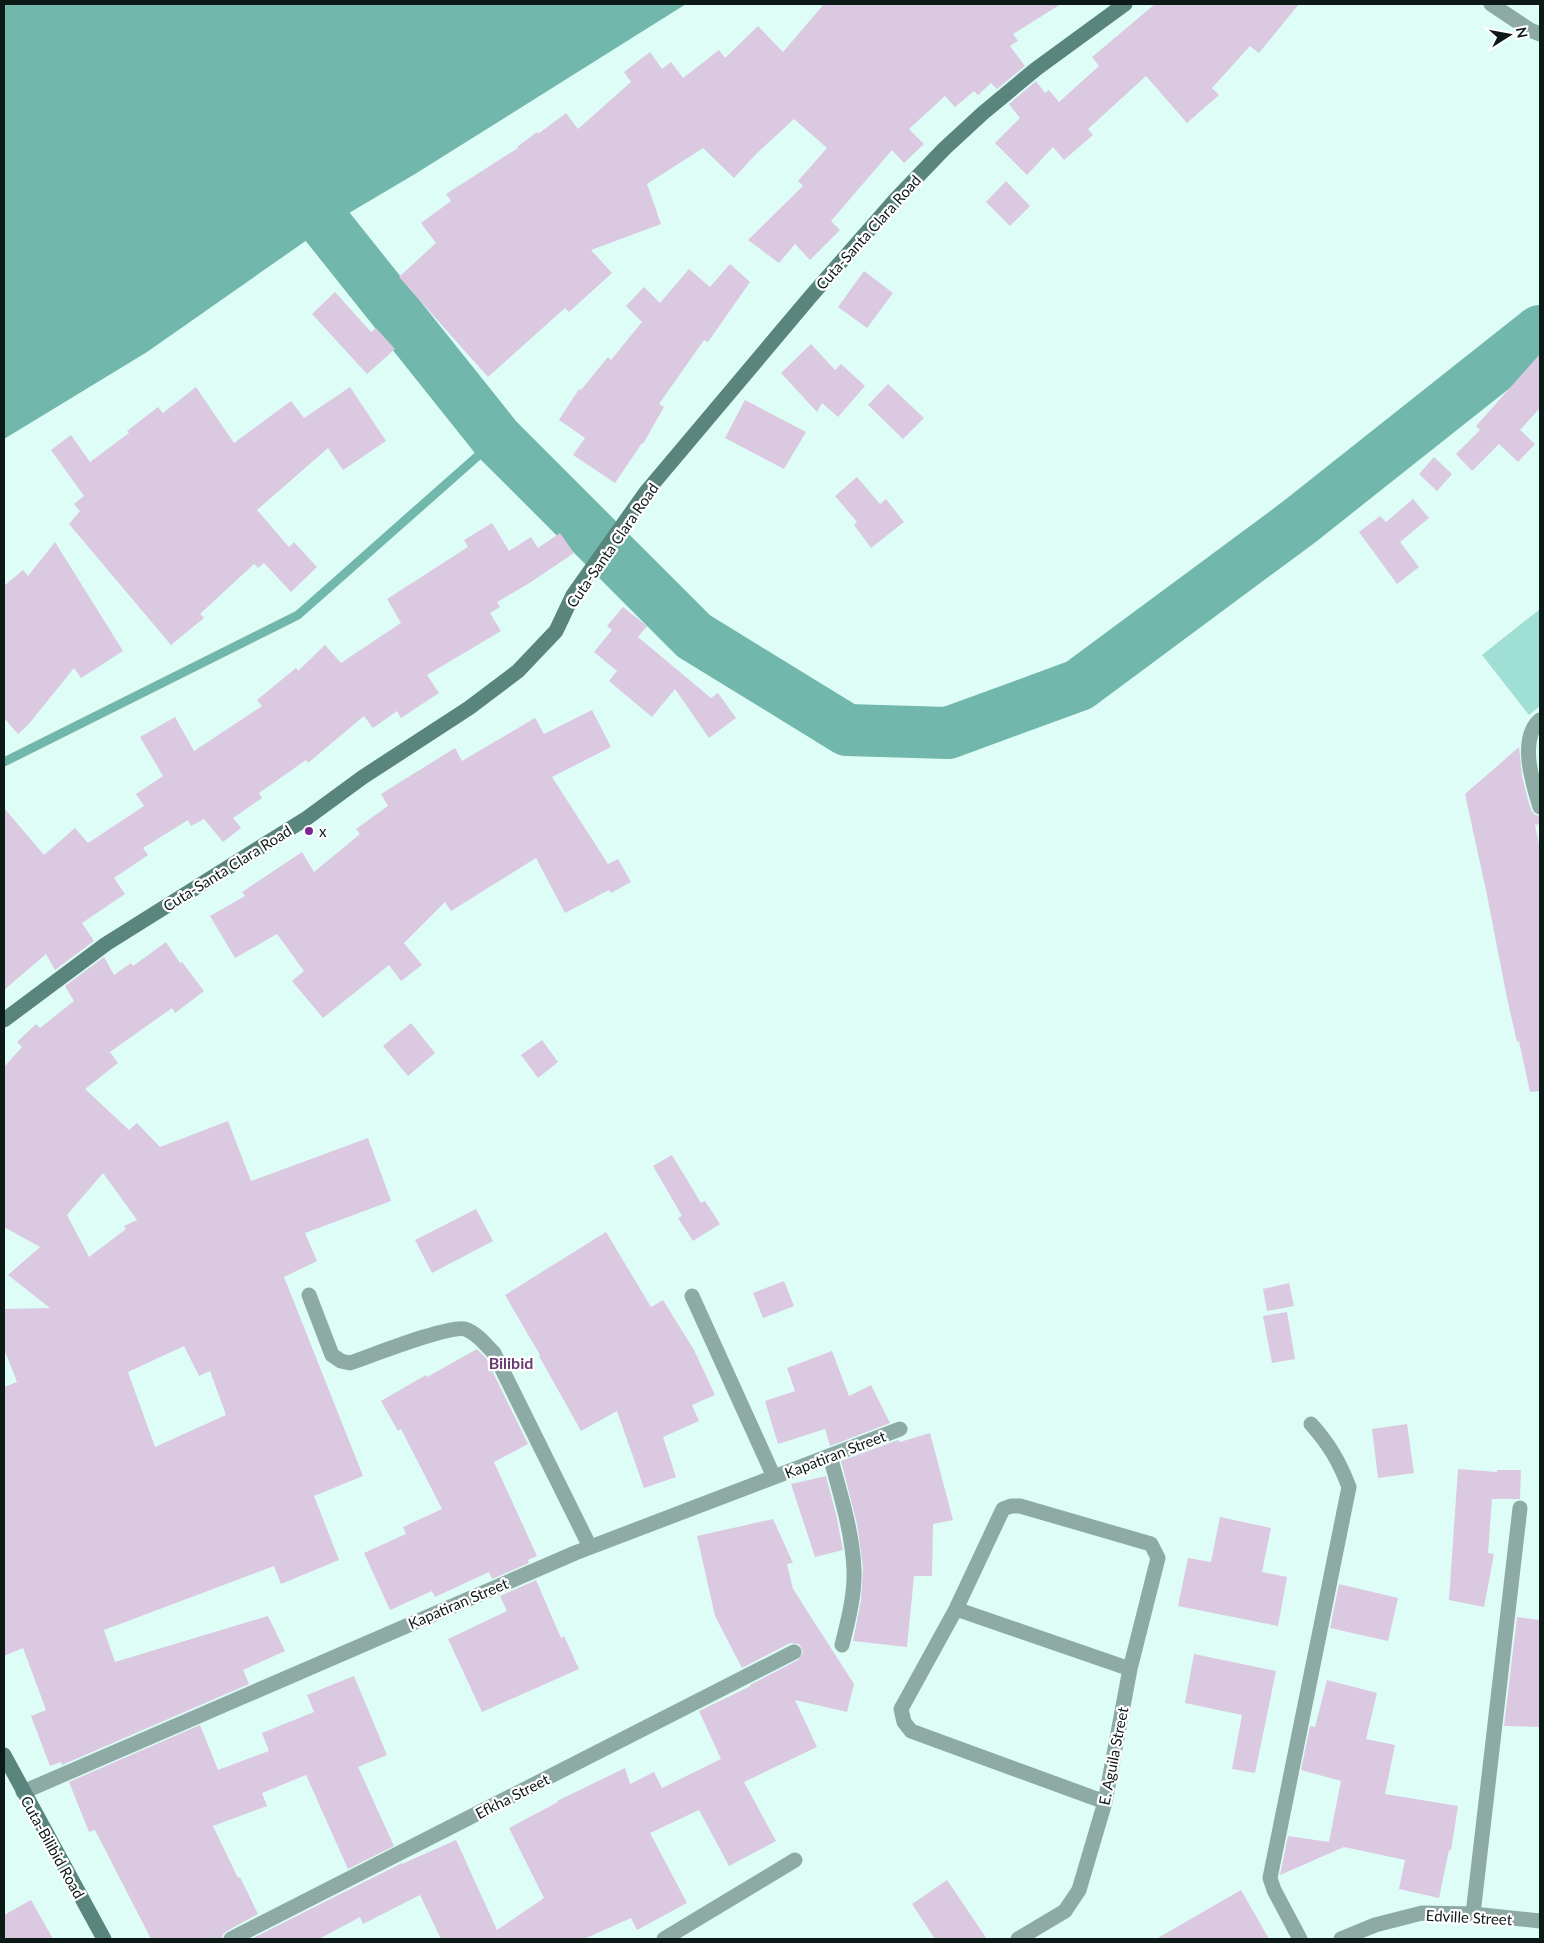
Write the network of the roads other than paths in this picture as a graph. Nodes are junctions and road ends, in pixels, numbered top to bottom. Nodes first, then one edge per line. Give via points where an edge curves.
1 (1125, 4) edge
2 (1491, 4) edge
3 (1540, 34) edge
4 (1540, 720) edge
5 (1540, 806) edge
6 (4, 1020) edge
7 (309, 1295) dead end
8 (692, 1296) dead end
9 (1311, 1424) dead end
10 (900, 1429) dead end
11 (830, 1456) junction
12 (774, 1477) junction
13 (1520, 1508) dead end
14 (590, 1547) junction
15 (956, 1609) junction
16 (842, 1645) dead end
17 (794, 1652) dead end
18 (1130, 1669) junction
19 (4, 1755) edge
20 (23, 1792) junction
21 (1105, 1802) junction
22 (795, 1860) dead end
23 (1474, 1914) junction
24 (1540, 1921) edge
25 (104, 1939) edge
26 (231, 1939) edge
27 (664, 1939) edge
28 (1018, 1939) edge
29 (1300, 1939) edge
30 (1341, 1939) edge

1 - 6 street, Cuta-Santa Clara Road via 1036,69 983,113 910,185 810,296 652,485 573,595 556,631 518,672 307,818 106,944
2 - 3 street
4 - 5 street via 1530,741 1529,761
7 - 14 street via 332,1355 341,1361 350,1363 446,1331 463,1329 475,1333 494,1353
8 - 12 street
9 - 29 street via 1328,1442 1349,1487 1270,1878
10 - 11 street, Kapatiran Street
11 - 12 street, Kapatiran Street
11 - 16 street via 850,1532 854,1570 851,1608
12 - 14 street, Kapatiran Street
13 - 23 street
14 - 20 street, Kapatiran Street
15 - 18 street
15 - 18 street, E. Aguila Street via 1003,1508 1020,1506 1151,1544 1158,1558
15 - 21 street via 901,1709 904,1722 911,1731
17 - 26 street, Efkha Street
18 - 21 street, E. Aguila Street
19 - 20 street, Cuta-Bilibid Road
20 - 25 street, Cuta-Bilibid Road
21 - 28 street, E. Aguila Street via 1073,1901 1065,1911
22 - 27 street
23 - 24 street, Edville Street
23 - 30 street, Edville Street via 1422,1914 1375,1925

